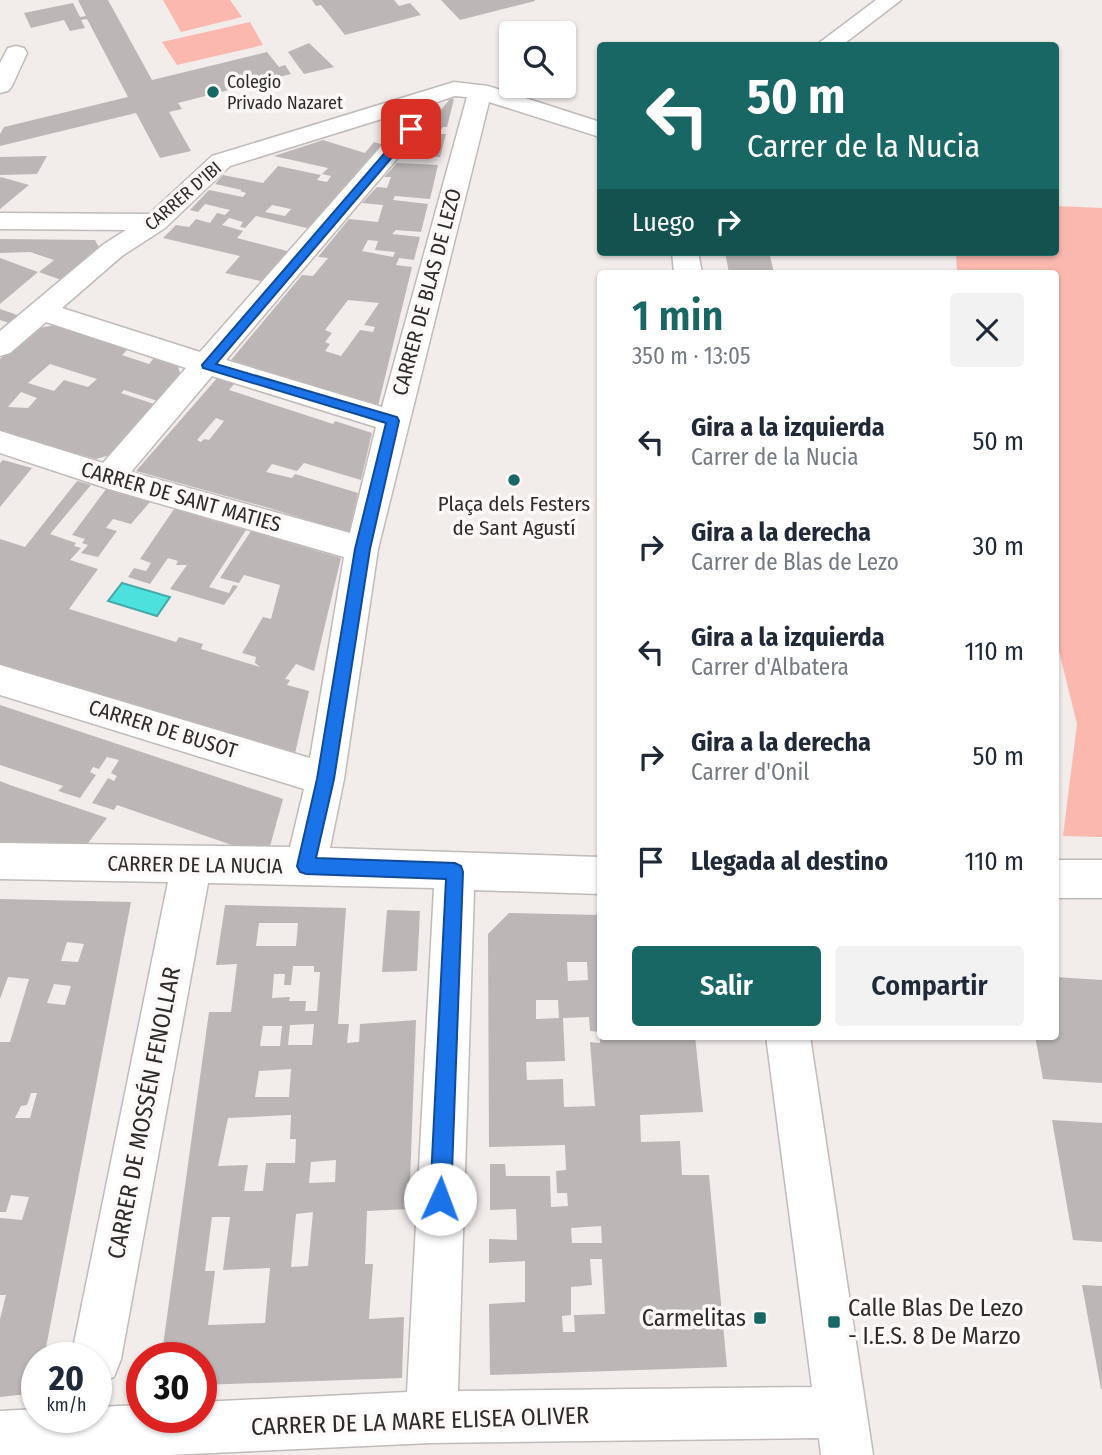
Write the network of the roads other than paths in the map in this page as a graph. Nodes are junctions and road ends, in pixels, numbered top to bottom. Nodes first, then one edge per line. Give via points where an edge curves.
1 (890, 0) edge
2 (832, 42) edge
3 (16, 53) dead end
4 (0, 86) edge
5 (480, 91) junction
6 (420, 100) junction
7 (597, 129) edge
8 (0, 221) edge
9 (156, 222) junction
10 (40, 310) junction
11 (0, 346) edge
12 (208, 365) junction
13 (393, 421) junction
14 (0, 442) edge
15 (108, 477) junction
16 (362, 549) junction
17 (0, 680) edge
18 (326, 779) junction
19 (0, 861) edge
20 (191, 866) junction
21 (306, 866) junction
22 (455, 872) junction
23 (597, 875) edge
24 (1059, 879) edge
25 (1102, 879) edge
26 (789, 1040) edge
27 (99, 1342) edge
28 (431, 1418) junction
29 (112, 1425) edge
30 (30, 1433) edge
31 (843, 1434) edge
32 (0, 1437) edge

1 - 2 street
3 - 4 street
5 - 6 street, CARRER D'IBI via 454,89
5 - 7 street, CARRER D'IBI
5 - 13 street, CARRER DE BLAS DE LEZO
6 - 9 street, CARRER D'IBI via 221,161
6 - 12 street via 428,109
8 - 9 street
9 - 10 street, CARRER D'IBI via 113,250
10 - 11 street, CARRER D'IBI
10 - 12 street
12 - 13 street
12 - 15 street
13 - 16 street, CARRER DE BLAS DE LEZO
14 - 15 street, CARRER DE SANT MATIES
15 - 16 street, CARRER DE SANT MATIES
16 - 18 street, CARRER DE BLAS DE LEZO
17 - 18 street, CARRER DE BUSOT
18 - 21 street, CARRER DE BLAS DE LEZO
19 - 20 street, CARRER DE LA NUCIA
20 - 21 street, CARRER DE LA NUCIA
20 - 27 street, CARRER DE MOSSÉN FENOLLAR
21 - 22 street, CARRER DE LA NUCIA
22 - 23 street, CARRER DE LA NUCIA
22 - 28 street
24 - 25 street
26 - 31 street
28 - 29 street, CARRER DE LA MARE ELISEA OLIVER
28 - 31 street, CARRER DE LA MARE ELISEA OLIVER
30 - 32 street, CARRER DE LA MARE ELISEA OLIVER

